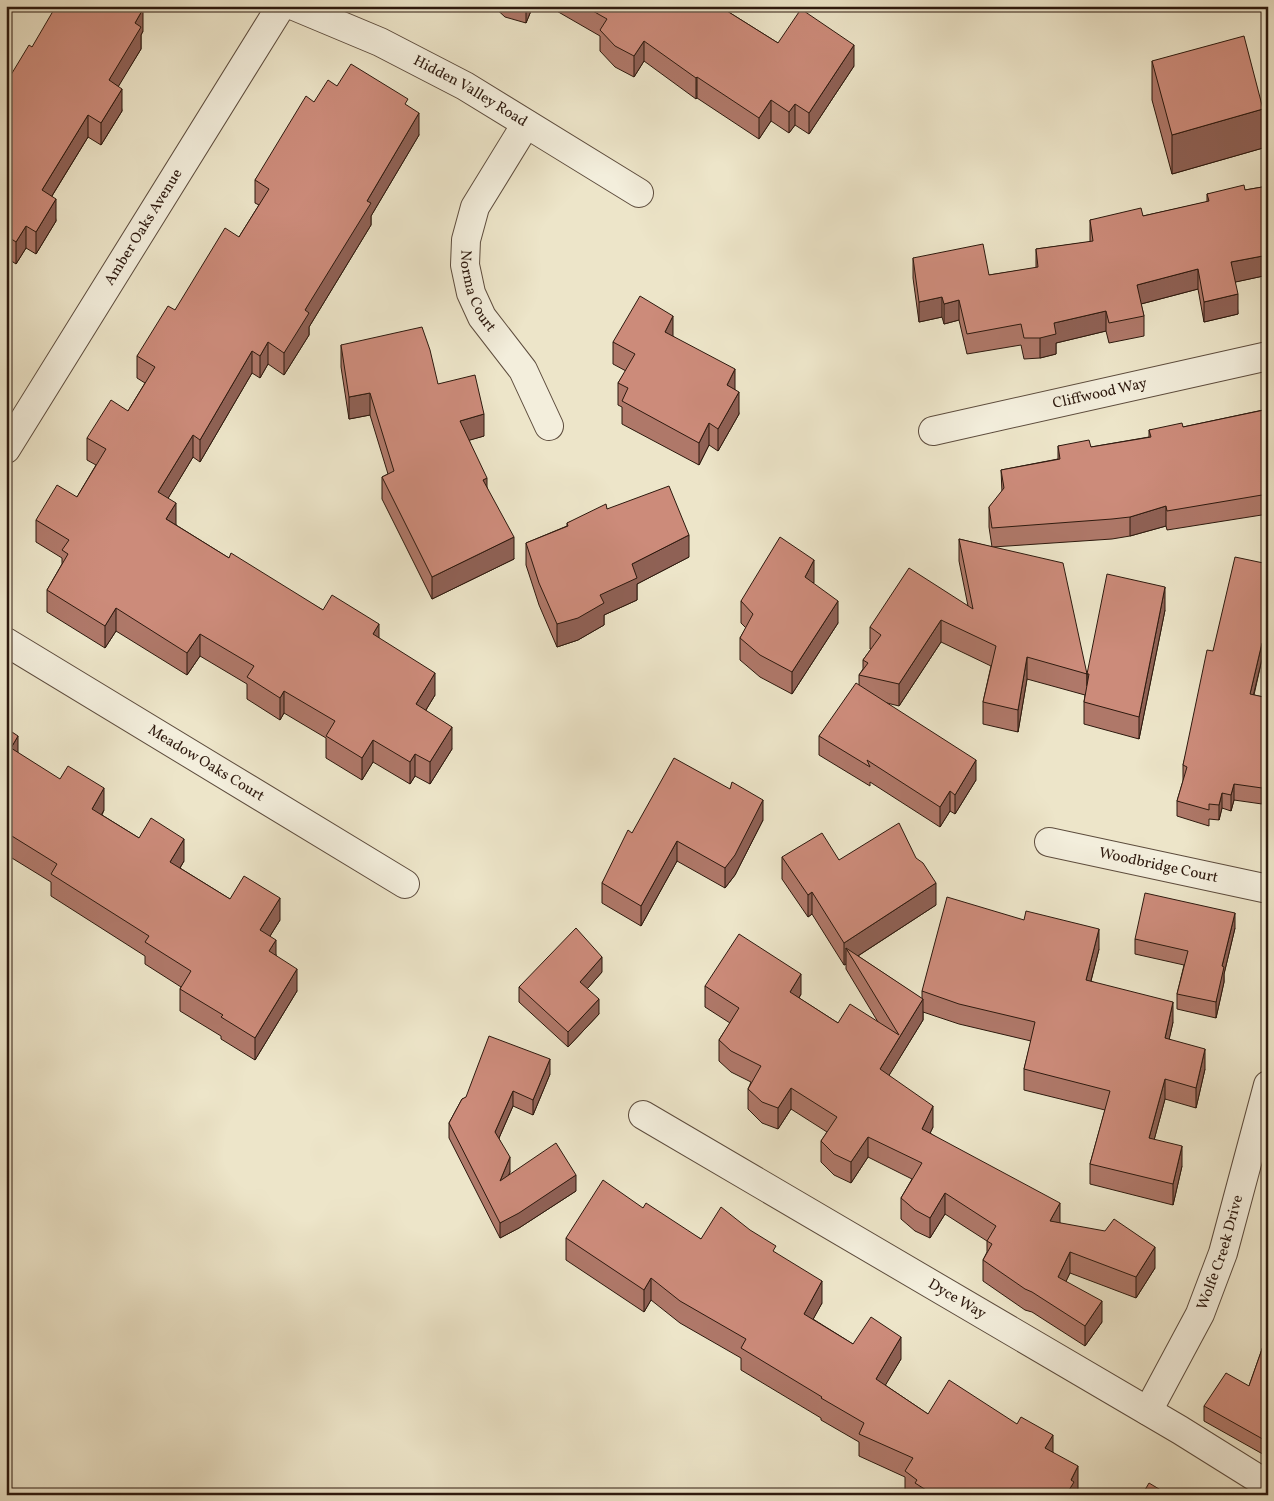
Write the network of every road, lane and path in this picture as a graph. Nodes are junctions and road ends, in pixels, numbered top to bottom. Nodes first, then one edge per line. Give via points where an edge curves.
1 (281, 6) edge
2 (294, 6) edge
3 (526, 124) junction
4 (639, 193) dead end
5 (1268, 356) edge
6 (549, 426) dead end
7 (933, 431) dead end
8 (6, 449) edge
9 (6, 642) edge
10 (1049, 842) dead end
11 (405, 884) dead end
12 (1268, 889) edge
13 (1268, 1085) edge
14 (643, 1115) dead end
15 (1148, 1411) junction
16 (1268, 1485) edge

1 - 8 street, Amber Oaks Avenue
2 - 3 street, Hidden Valley Road via 380,42 465,86
3 - 4 street, Hidden Valley Road
3 - 6 street, Norma Court via 476,207 466,240 465,265 471,293 482,317 523,370
5 - 7 street, Cliffwood Way
9 - 11 street, Meadow Oaks Court
10 - 12 street, Woodbridge Court
13 - 15 street, Wolfe Creek Drive via 1223,1253 1200,1314
14 - 15 street, Dyce Way
15 - 16 street, Dyce Way

